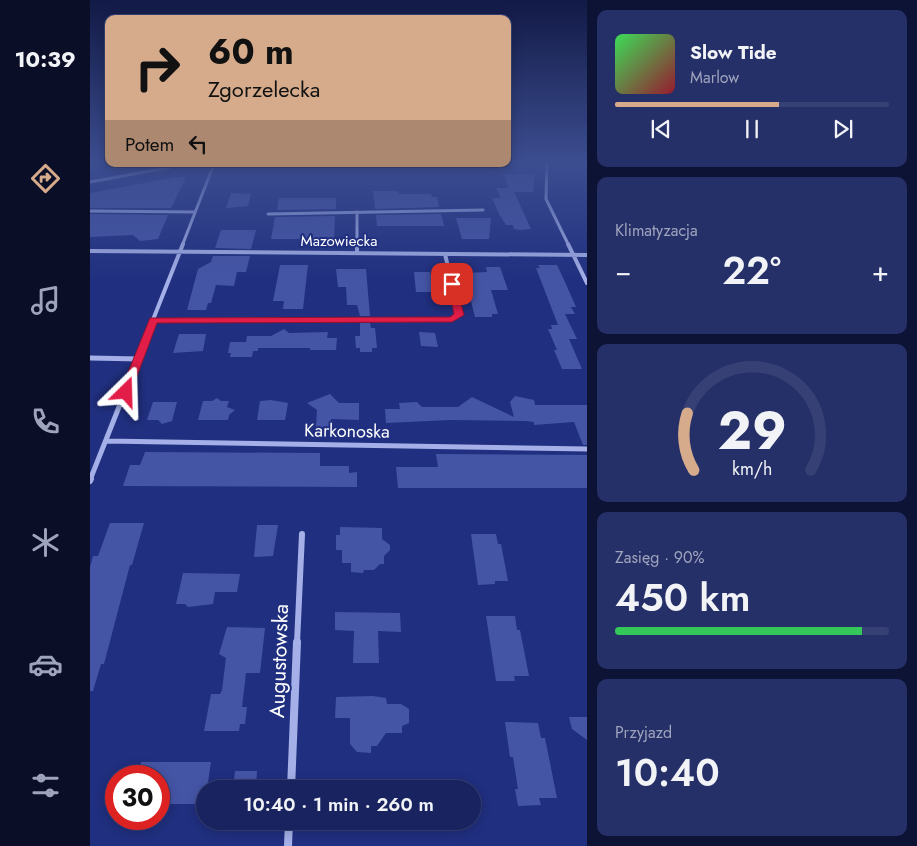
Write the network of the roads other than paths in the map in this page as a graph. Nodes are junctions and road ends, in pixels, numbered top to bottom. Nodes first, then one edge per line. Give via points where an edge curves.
1 (199, 201) edge
2 (547, 201) edge
3 (483, 210) dead end
4 (90, 211) edge
5 (195, 212) junction
6 (357, 212) junction
7 (268, 214) dead end
8 (90, 251) edge
9 (180, 252) junction
10 (357, 252) junction
11 (445, 254) junction
12 (572, 255) junction
13 (587, 255) edge
14 (587, 283) edge
15 (153, 320) junction
16 (90, 358) edge
17 (139, 359) junction
18 (106, 442) junction
19 (587, 449) edge
20 (90, 481) edge
21 (302, 534) dead end
22 (291, 780) edge
23 (289, 830) edge
24 (288, 846) edge

1 - 5 street
2 - 12 street
3 - 6 street
4 - 5 street
5 - 9 street
6 - 7 street
6 - 10 street
8 - 9 street, Mazowiecka
9 - 10 street, Mazowiecka
9 - 15 street
10 - 11 street, Mazowiecka
11 - 12 street, Mazowiecka
11 - 15 street via 459,315 452,320
12 - 13 street, Mazowiecka
12 - 14 street
15 - 17 street
16 - 17 street
17 - 18 street
18 - 19 street, Karkonoska
18 - 20 street
21 - 22 street, Augustowska
23 - 24 street

